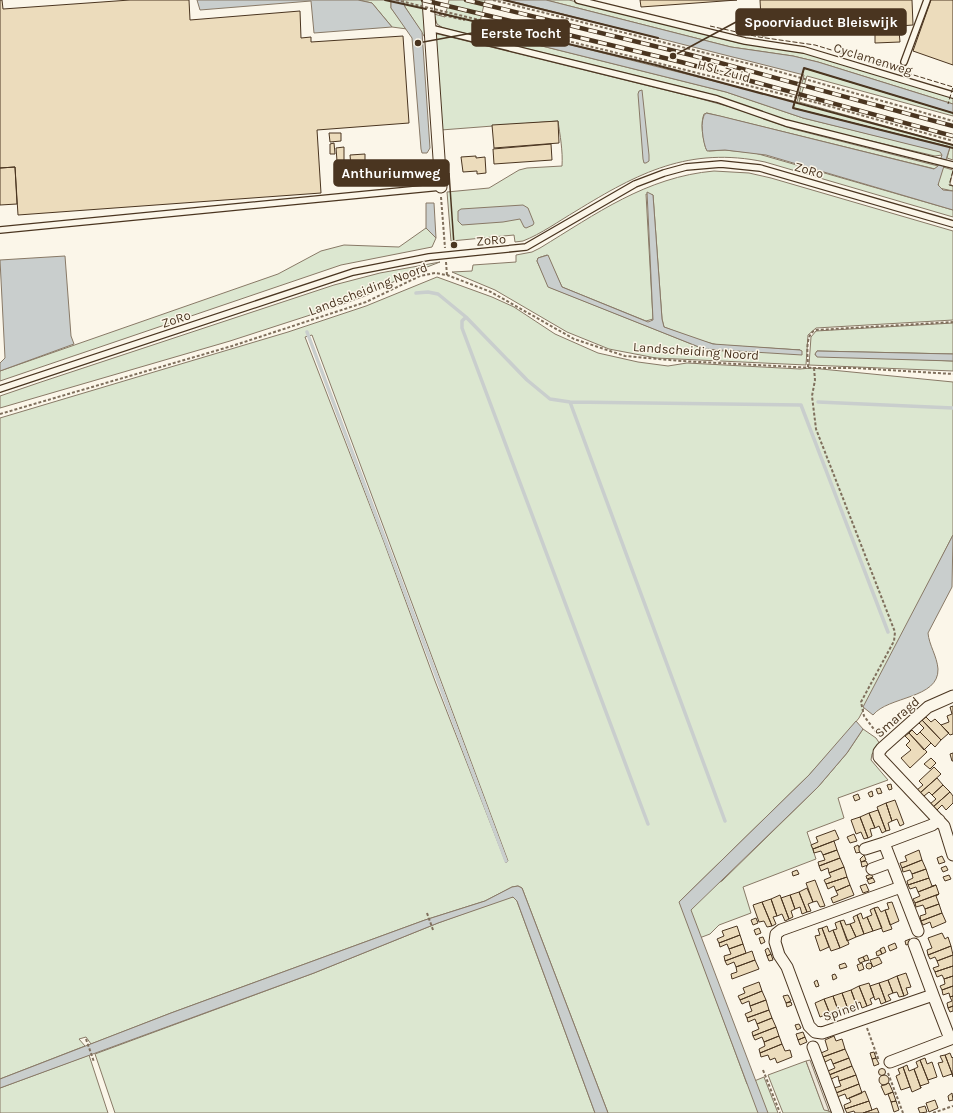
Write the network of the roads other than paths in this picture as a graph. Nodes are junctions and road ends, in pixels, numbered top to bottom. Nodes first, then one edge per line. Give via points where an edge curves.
1 (428, 0) edge
2 (578, 0) edge
3 (926, 0) edge
4 (430, 28) junction
5 (904, 62) dead end
6 (952, 95) edge
7 (951, 164) edge
8 (441, 187) joint
9 (953, 224) edge
10 (0, 230) edge
11 (0, 390) edge
12 (953, 696) edge
13 (939, 820) junction
14 (884, 843) junction
15 (865, 849) dead end
16 (953, 855) edge
17 (891, 862) junction
18 (872, 869) dead end
19 (901, 887) junction
20 (918, 930) dead end
21 (914, 944) dead end
22 (933, 995) junction
23 (951, 1039) edge
24 (813, 1047) dead end
25 (890, 1062) dead end
26 (838, 1113) edge

1 - 4 street
2 - 6 lane, Cyclamenweg via 744,42 804,50
3 - 5 lane
4 - 7 lane via 717,99 786,123
4 - 8 street
8 - 10 lane
9 - 11 lane, ZoRo via 741,165 711,164 679,169 642,181 530,245 446,254 386,264 332,279
12 - 13 street, Smaragd via 928,706 879,752 883,763
13 - 14 street
13 - 16 street, Smaragd via 944,826
14 - 15 street
14 - 17 street
17 - 18 street
17 - 19 street
19 - 20 street
19 - 22 street, Spinel via 781,930 776,934 775,942 809,1026 818,1033
21 - 22 street
22 - 23 street
23 - 25 street
24 - 26 street

